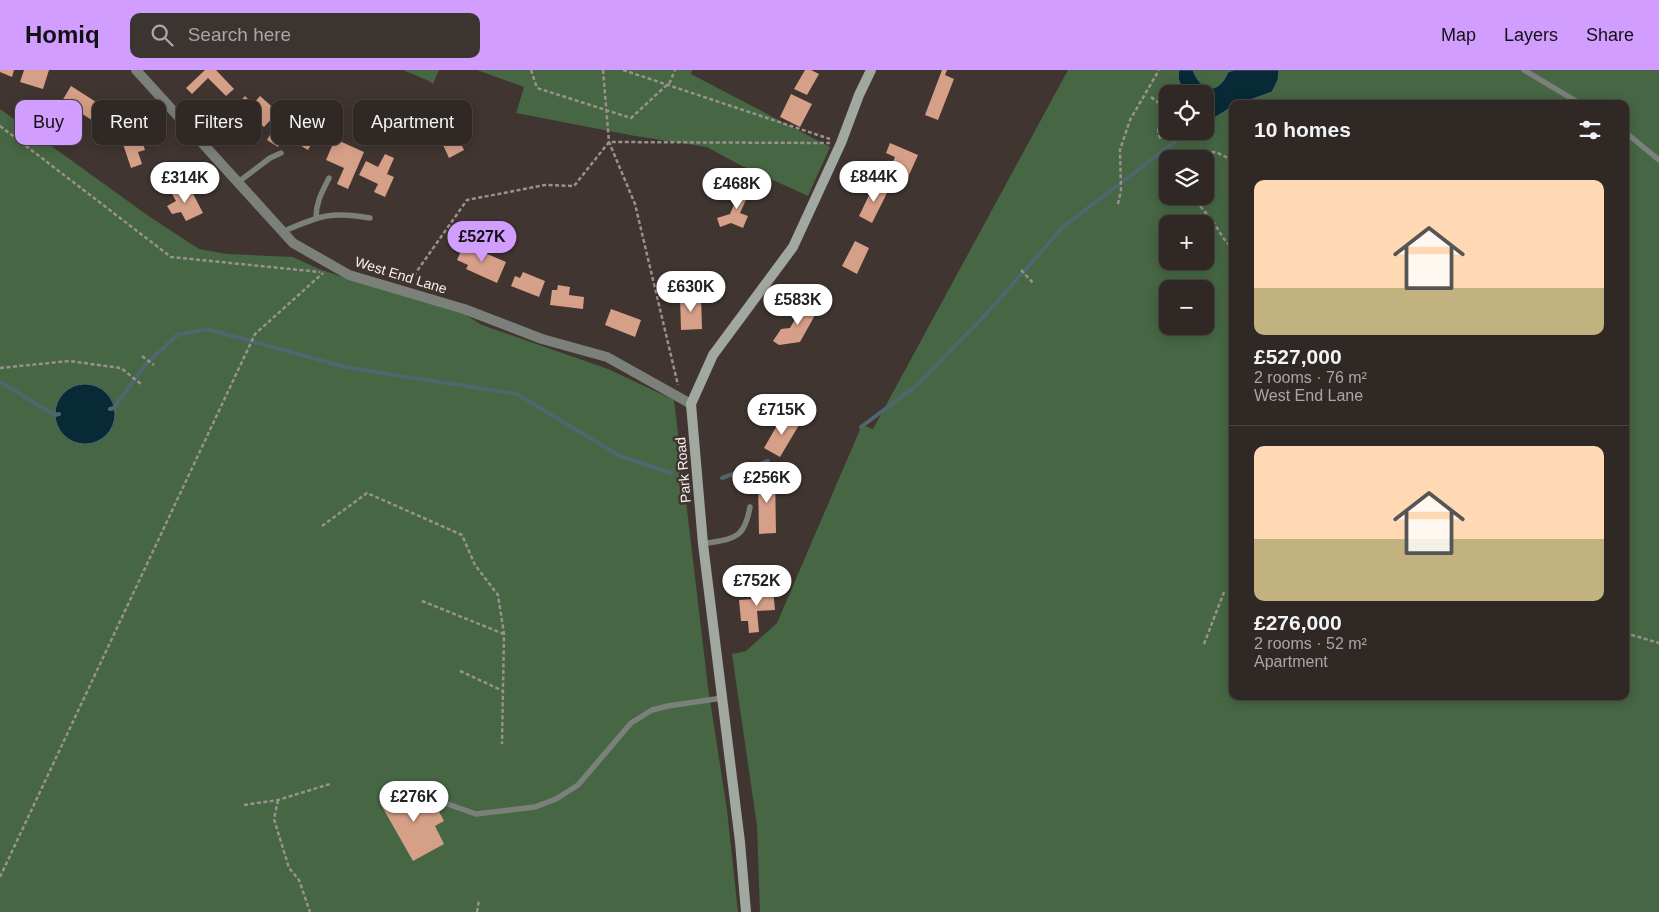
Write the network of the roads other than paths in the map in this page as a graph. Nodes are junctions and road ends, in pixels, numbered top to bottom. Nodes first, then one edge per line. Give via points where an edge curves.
1 (136, 70) edge
2 (871, 70) edge
3 (1524, 70) edge
4 (1574, 100) edge
5 (1629, 135) edge
6 (281, 153) dead end
7 (1659, 160) edge
8 (329, 178) dead end
9 (237, 182) junction
10 (316, 218) junction
11 (370, 218) dead end
12 (282, 232) junction
13 (691, 404) junction
14 (750, 507) dead end
15 (703, 544) junction
16 (722, 698) junction
17 (438, 801) dead end
18 (746, 912) edge

1 - 9 street, West End Lane
2 - 13 main road, Park Road via 792,247 712,354
3 - 4 lane
5 - 7 lane
6 - 9 lane
8 - 10 lane via 316,206
9 - 12 street, West End Lane
10 - 11 lane via 339,214
10 - 12 lane
12 - 13 street, West End Lane via 293,243 349,275 464,309 542,340 607,356
13 - 15 main road, Park Road
14 - 15 lane via 741,533 728,540
15 - 16 main road, Park Road
16 - 17 lane via 652,710 631,723 578,785 535,807 476,814
16 - 18 main road, Park Road

